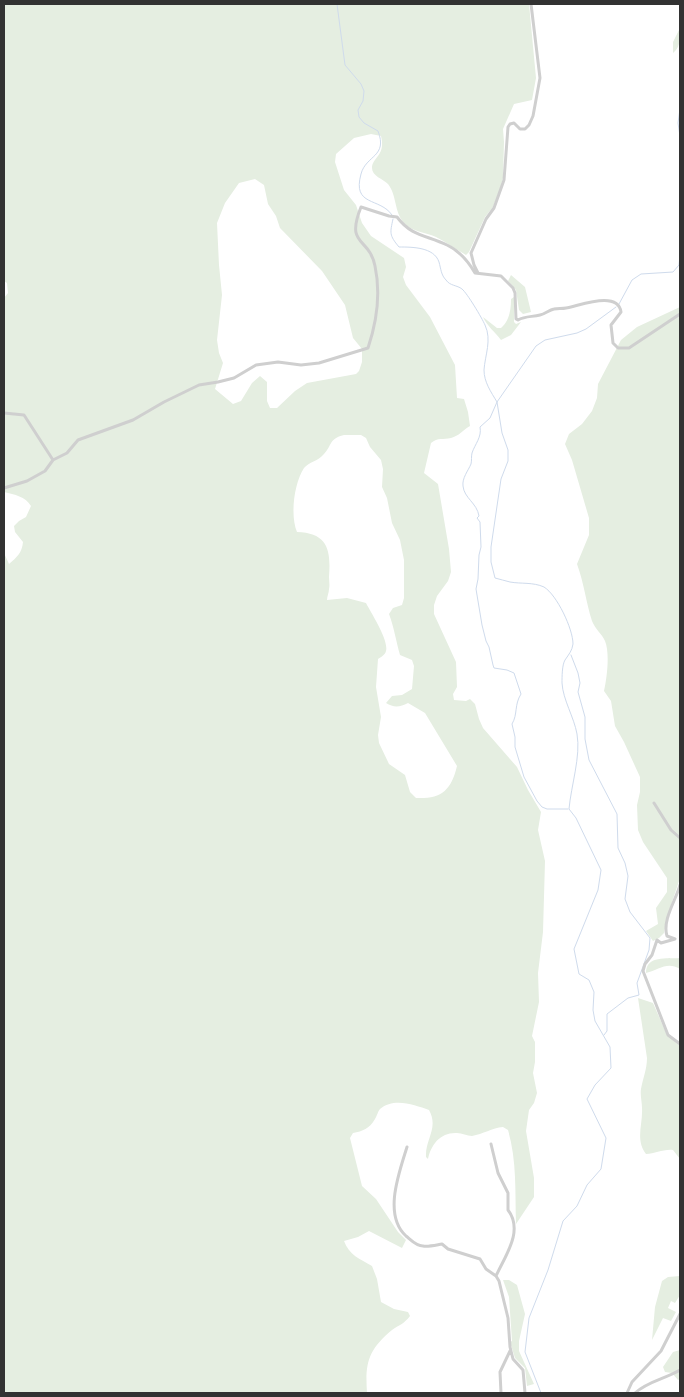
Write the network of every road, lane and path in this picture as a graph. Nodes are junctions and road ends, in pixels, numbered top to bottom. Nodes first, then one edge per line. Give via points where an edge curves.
1 (531, 4) edge
2 (479, 274) junction
3 (680, 314) edge
4 (4, 413) edge
5 (53, 460) junction
6 (4, 488) edge
7 (654, 803) dead end
8 (680, 838) edge
9 (680, 885) edge
10 (680, 1044) edge
11 (491, 1144) dead end
12 (407, 1147) dead end
13 (496, 1276) junction
14 (680, 1314) edge
15 (510, 1350) junction
16 (680, 1370) edge
17 (502, 1393) edge
18 (525, 1393) edge
19 (628, 1393) edge
20 (635, 1393) edge

1 - 2 street via 540,70 539,88 529,125 525,129 514,123 508,127 504,180 471,253
2 - 3 street via 500,276 513,288 516,320 584,302 605,300 615,303 622,312 611,325 613,343 618,348 629,348
2 - 5 street via 448,245 412,232 398,217 361,207 354,229 370,253 377,280 378,316 368,348 319,363 256,365 234,378 199,385 133,420 78,440 67,453
4 - 5 street via 24,415
5 - 6 street via 45,471
7 - 8 street
9 - 10 street via 666,928 666,934 675,939 661,943 657,940 643,971 668,1035
11 - 13 street via 498,1173 508,1193 508,1210 514,1223 510,1250
12 - 13 street via 394,1206 400,1229 415,1244 423,1247 442,1244 480,1259
13 - 15 street via 508,1318
14 - 19 street via 661,1351 632,1382
15 - 17 street via 500,1372
15 - 18 street via 523,1370
16 - 20 street via 648,1383

